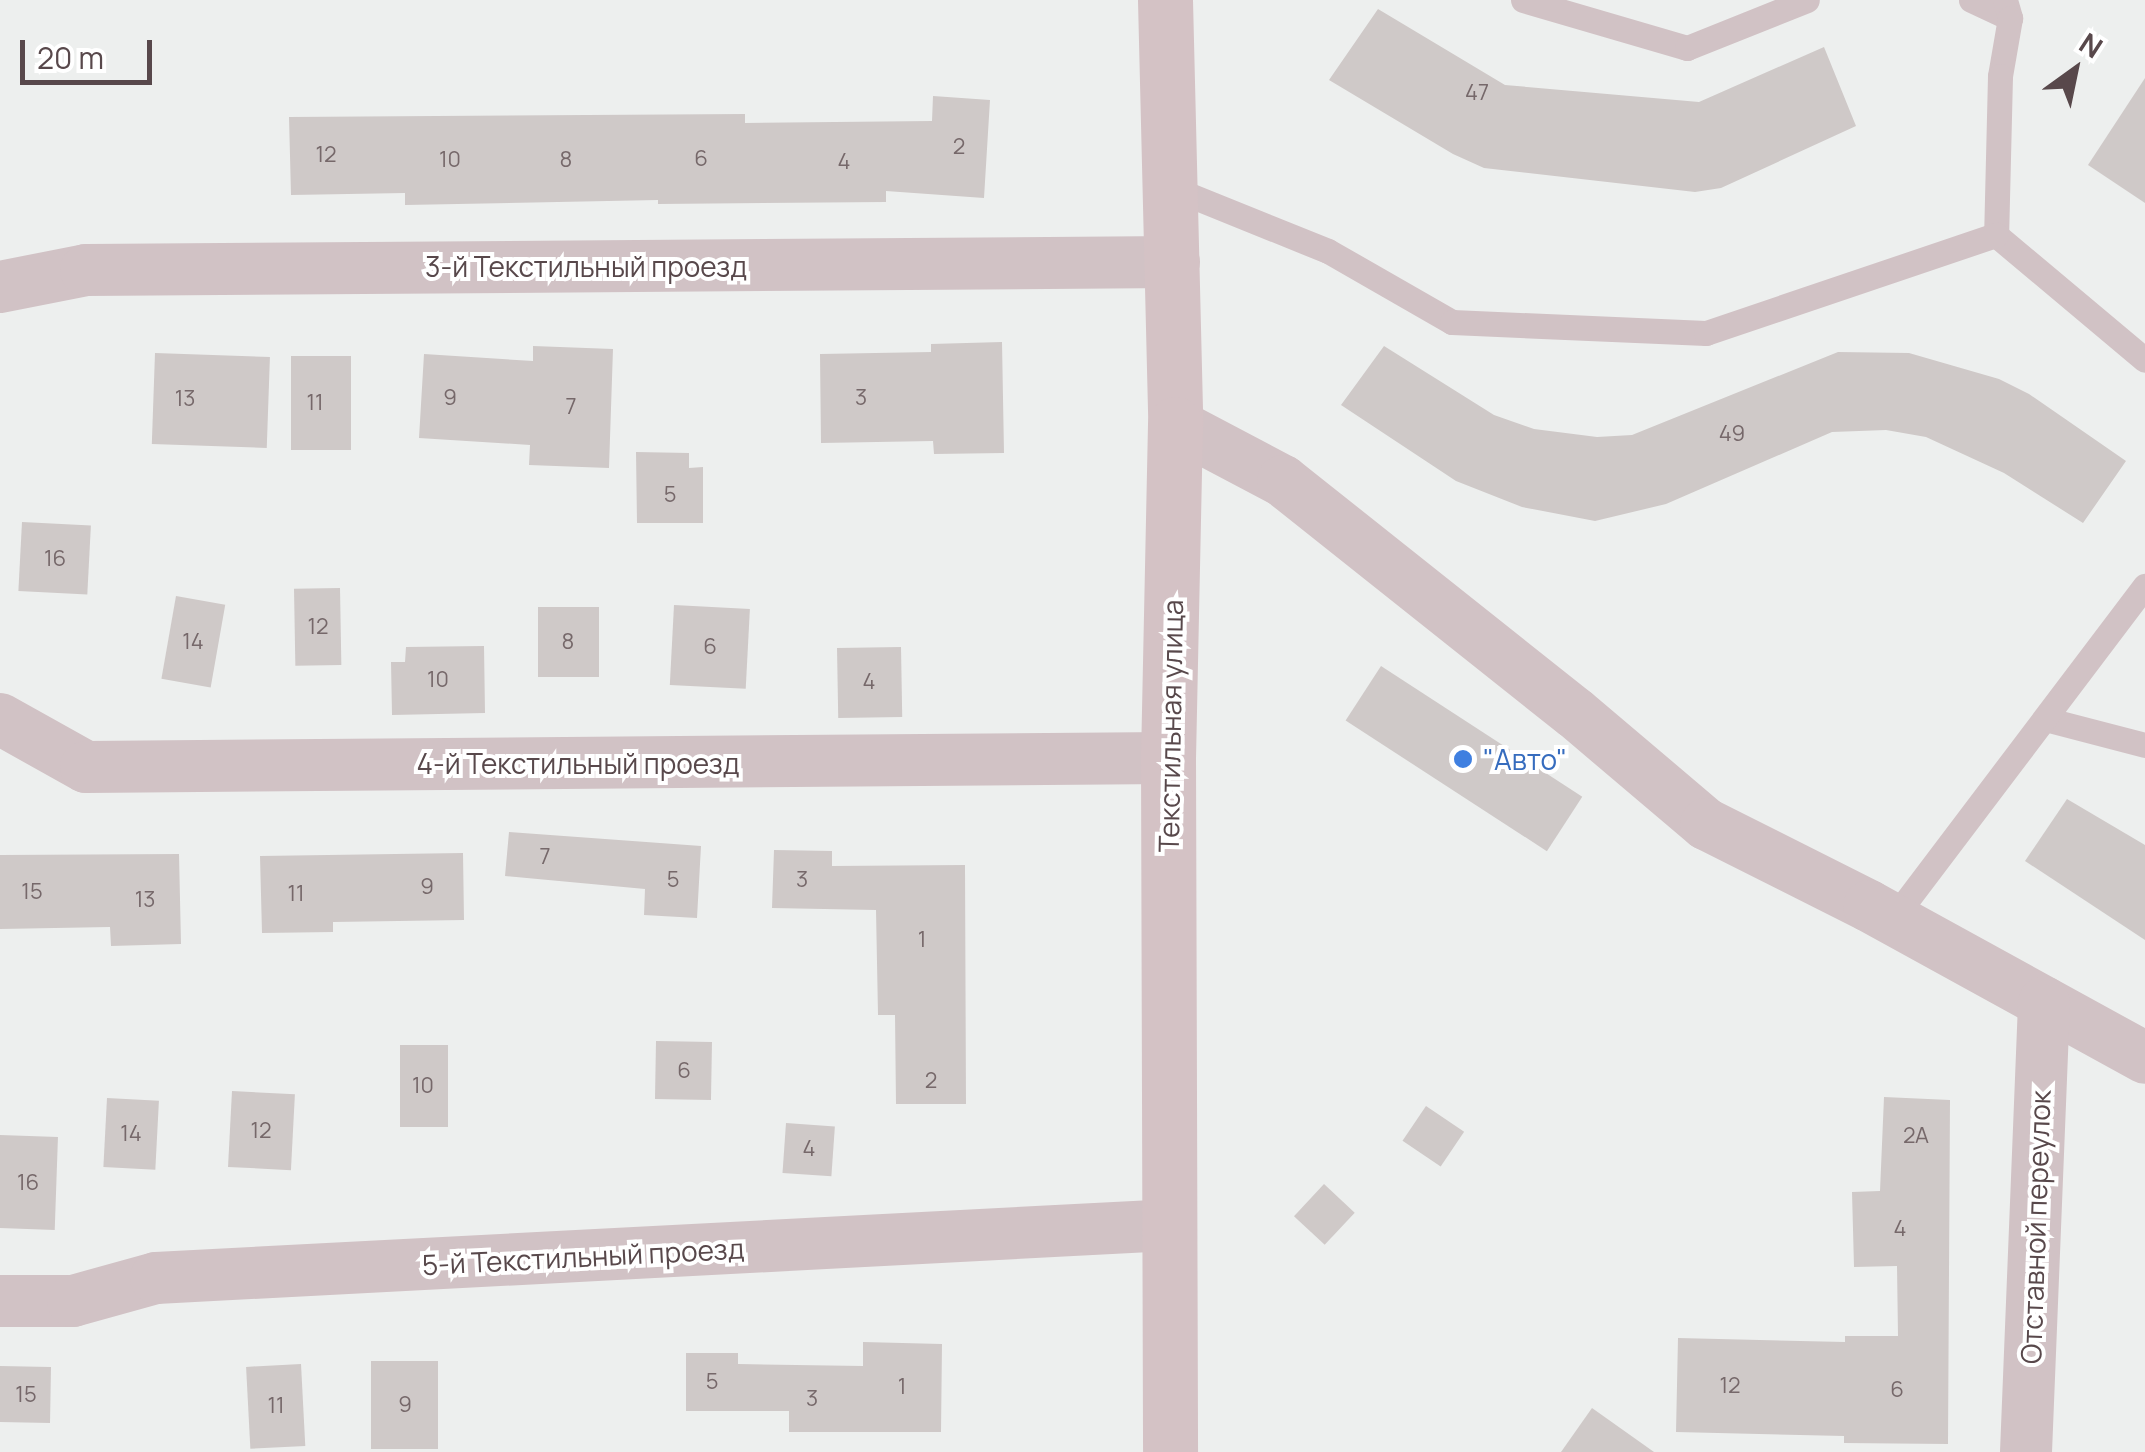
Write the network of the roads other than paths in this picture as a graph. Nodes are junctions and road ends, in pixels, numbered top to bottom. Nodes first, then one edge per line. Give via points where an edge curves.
1 (1166, 0) edge
2 (1523, 0) edge
3 (1808, 0) edge
4 (1970, 0) edge
5 (2008, 9) edge
6 (1172, 188) junction
7 (1996, 236) junction
8 (1174, 262) junction
9 (0, 287) edge
10 (2145, 360) edge
11 (1176, 424) junction
12 (2145, 586) edge
13 (0, 719) edge
14 (2045, 719) junction
15 (2145, 745) edge
16 (1168, 758) junction
17 (1892, 920) junction
18 (2044, 1002) junction
19 (2145, 1058) edge
20 (1170, 1224) junction
21 (0, 1301) edge
22 (1170, 1452) edge
23 (2026, 1452) edge

1 - 6 main road, Текстильная улица
2 - 3 lane via 1686,48
4 - 5 lane
5 - 7 lane
6 - 7 lane via 1328,251 1452,322 1706,334
6 - 8 main road, Текстильная улица
7 - 10 lane
8 - 9 street, 3-й Текстильный проезд via 86,270
8 - 11 main road, Текстильная улица
11 - 16 main road, Текстильная улица
11 - 17 street via 1283,481 1706,824
12 - 14 lane
13 - 16 street, 4-й Текстильный проезд via 86,767
14 - 15 lane
14 - 17 lane
16 - 20 main road, Текстильная улица
17 - 18 street
18 - 19 street
18 - 23 street, Отставной переулок
20 - 21 street, 5-й Текстильный проезд via 156,1278 73,1301
20 - 22 main road, Текстильная улица

